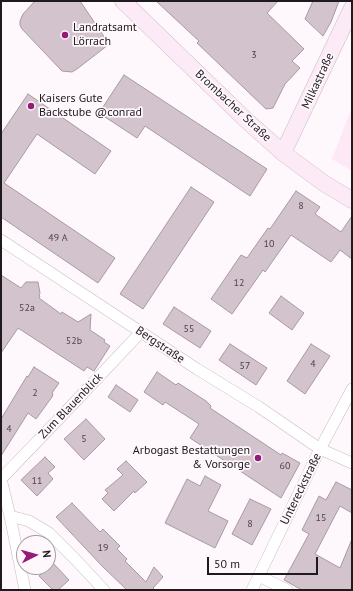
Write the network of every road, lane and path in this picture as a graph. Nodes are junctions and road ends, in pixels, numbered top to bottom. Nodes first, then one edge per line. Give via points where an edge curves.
1 (123, 1) edge
2 (352, 8) edge
3 (283, 154) junction
4 (352, 200) edge
5 (1, 240) edge
6 (141, 332) junction
7 (352, 389) edge
8 (320, 449) junction
9 (352, 463) edge
10 (1, 479) edge
11 (10, 516) junction
12 (259, 576) junction
13 (25, 590) edge
14 (104, 590) edge
15 (252, 590) edge
16 (287, 590) edge

1 - 3 main road, Brombacher Straße
2 - 3 main road, Milkastraße
3 - 4 main road, Brombacher Straße
5 - 6 street, Bergstraße
6 - 8 street, Bergstraße
6 - 10 street, Zum Blauenblick
7 - 8 street, Untereckstraße
8 - 9 street, Bergstraße
8 - 12 street, Untereckstraße
10 - 11 street, Zum Blauenblick
11 - 13 street, Zum Blauenblick
11 - 14 street via 29,521 48,533
12 - 15 street, Untereckstraße
12 - 16 street

